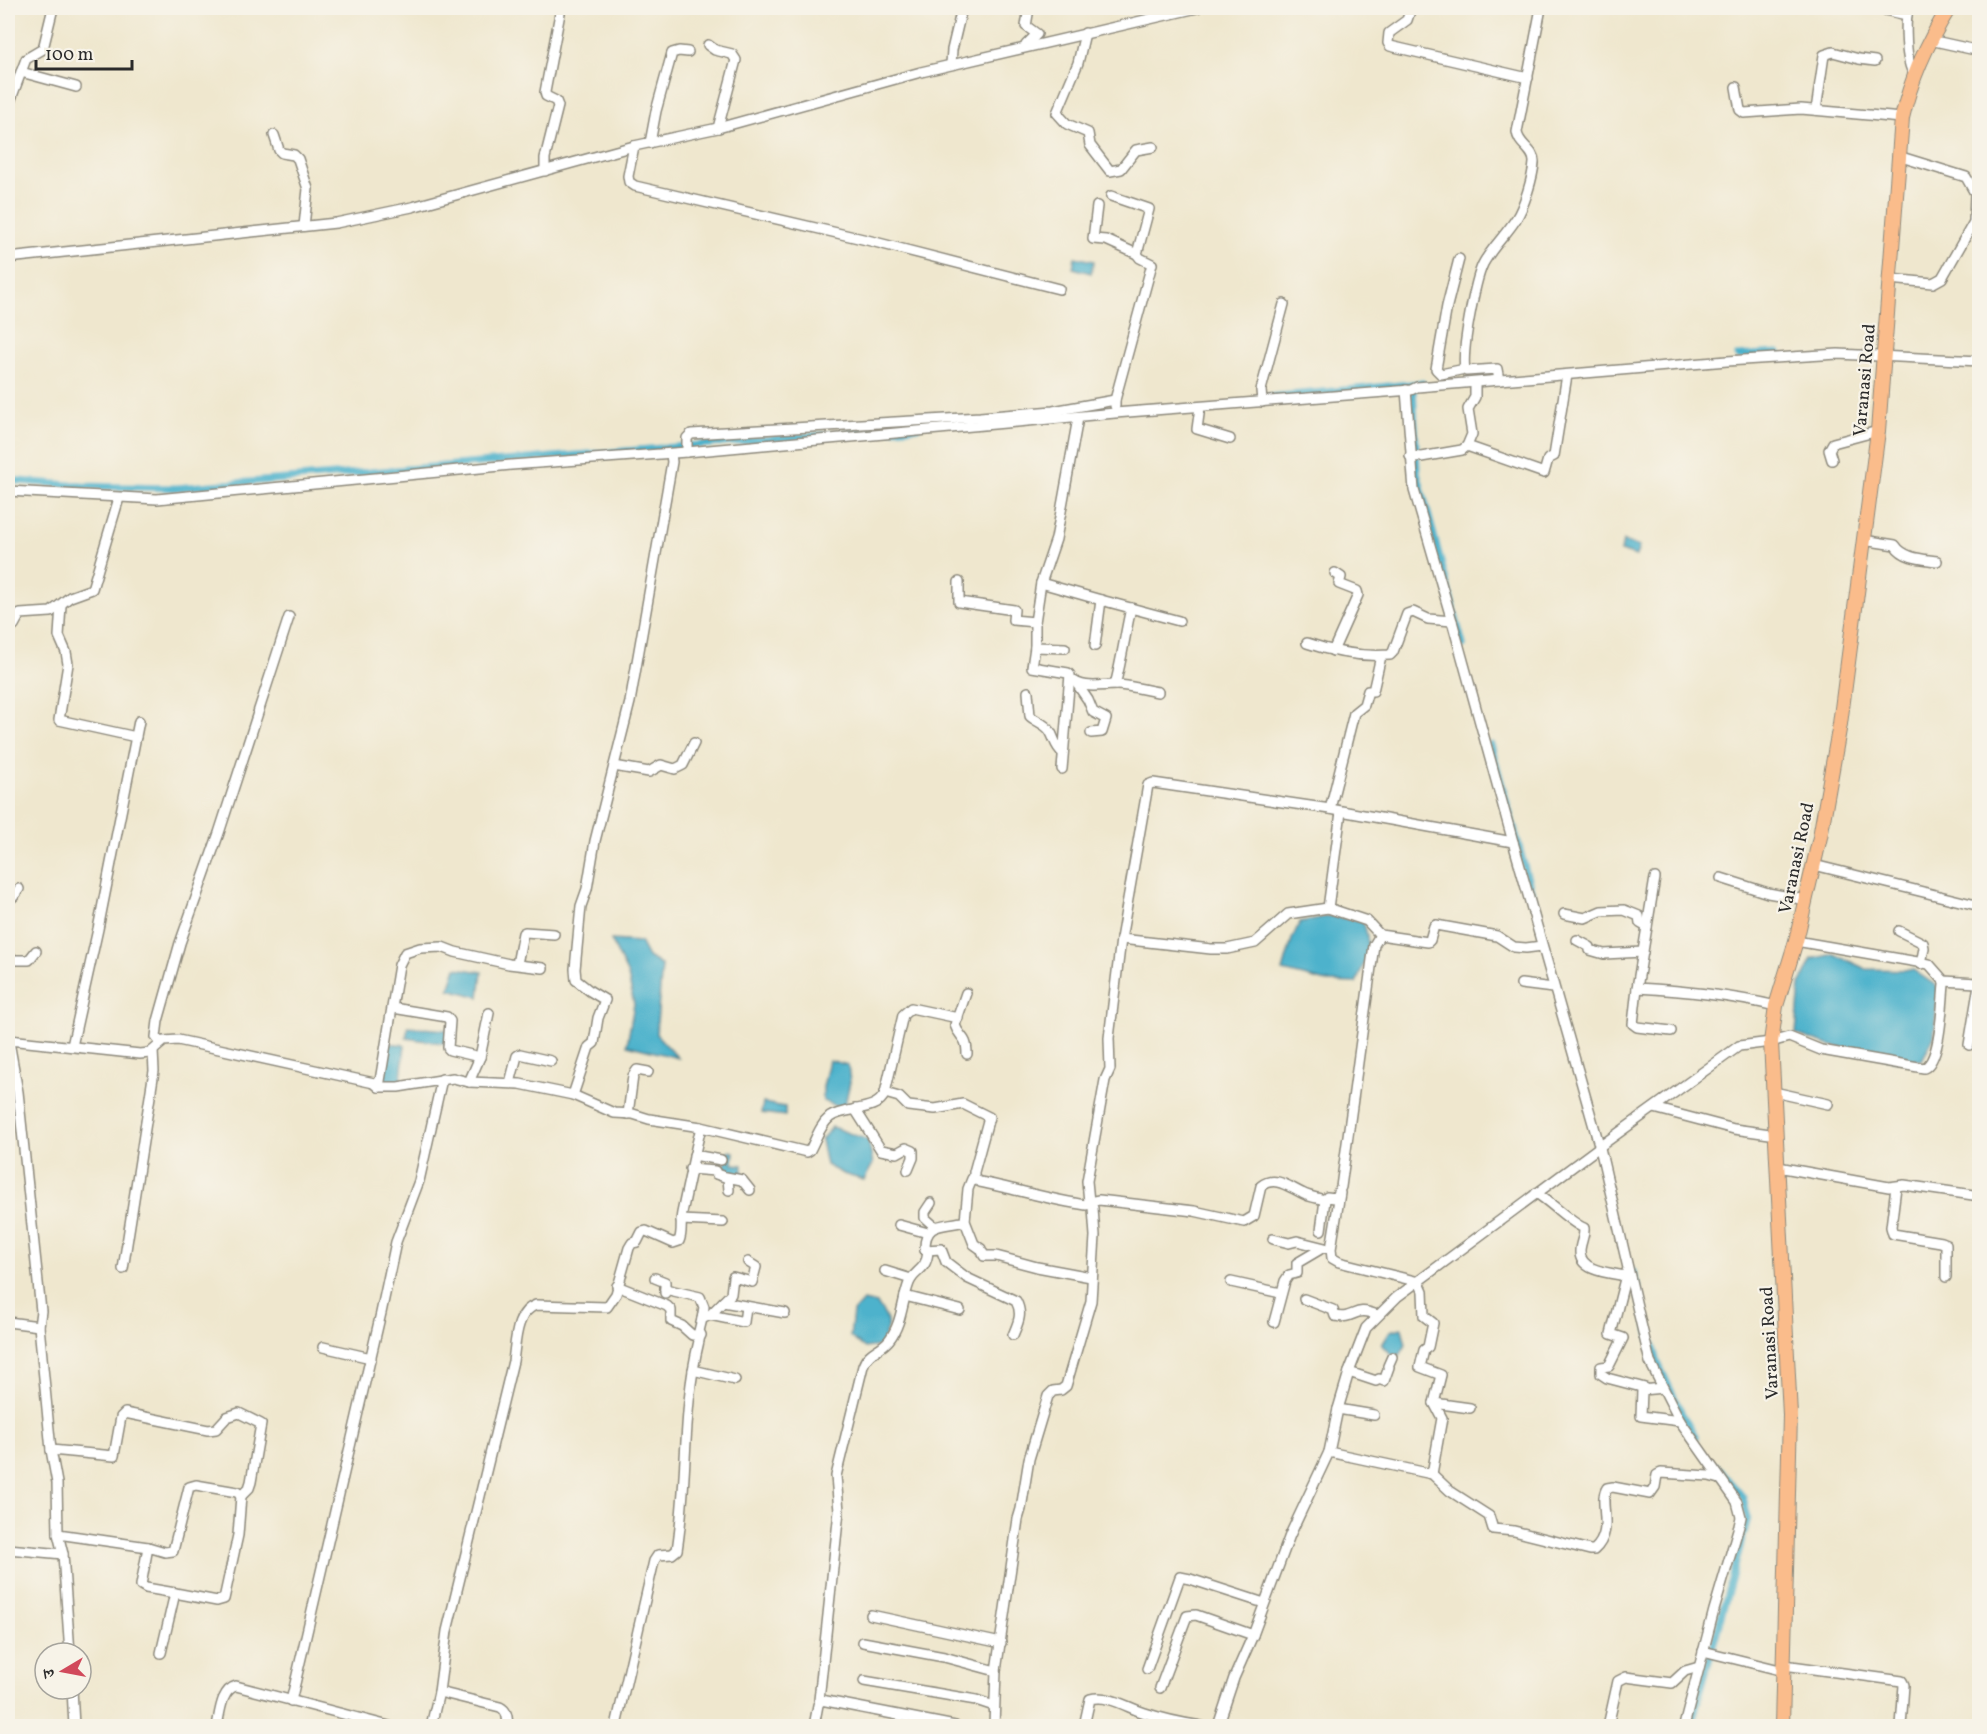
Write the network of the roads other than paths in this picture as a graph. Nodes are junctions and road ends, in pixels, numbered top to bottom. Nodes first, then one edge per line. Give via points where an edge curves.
1 (53, 8) edge
2 (561, 8) edge
3 (962, 8) edge
4 (1029, 8) edge
5 (1197, 8) edge
6 (1411, 8) edge
7 (1541, 8) edge
8 (1875, 8) edge
9 (1949, 8) edge
10 (1908, 11) edge
11 (1085, 33) junction
12 (1930, 40) junction
13 (708, 45) dead end
14 (1024, 47) junction
15 (1980, 51) edge
16 (687, 52) dead end
17 (1875, 61) dead end
18 (951, 64) junction
19 (21, 72) junction
20 (1914, 74) junction
21 (1528, 78) junction
22 (76, 87) dead end
23 (1736, 87) dead end
24 (8, 107) edge
25 (1816, 110) junction
26 (1902, 118) junction
27 (718, 128) junction
28 (274, 135) dead end
29 (650, 142) junction
30 (634, 146) junction
31 (1154, 147) dead end
32 (1898, 156) junction
33 (545, 171) junction
34 (1111, 196) dead end
35 (1097, 206) dead end
36 (304, 226) junction
37 (1137, 254) junction
38 (8, 258) edge
39 (1459, 258) dead end
40 (1889, 279) junction
41 (1059, 289) dead end
42 (1284, 304) dead end
43 (1884, 352) junction
44 (1980, 361) edge
45 (1465, 369) junction
46 (1567, 375) junction
47 (1499, 377) junction
48 (1475, 384) junction
49 (1411, 389) junction
50 (1261, 397) junction
51 (1115, 400) junction
52 (1200, 407) junction
53 (1115, 412) junction
54 (1078, 417) junction
55 (1878, 431) junction
56 (1230, 439) dead end
57 (687, 446) junction
58 (1467, 446) junction
59 (671, 454) junction
60 (1416, 456) junction
61 (1832, 460) dead end
62 (8, 490) edge
63 (119, 498) junction
64 (1863, 540) junction
65 (1937, 561) dead end
66 (1335, 573) dead end
67 (959, 582) dead end
68 (1041, 583) junction
69 (1101, 600) junction
70 (61, 605) junction
71 (1131, 608) junction
72 (289, 617) dead end
73 (1179, 621) dead end
74 (1452, 621) junction
75 (1035, 622) junction
76 (8, 625) edge
77 (1307, 643) dead end
78 (1095, 646) dead end
79 (1035, 647) junction
80 (1065, 648) dead end
81 (1333, 651) junction
82 (1381, 656) junction
83 (1074, 681) junction
84 (1115, 685) junction
85 (1028, 692) dead end
86 (1158, 692) dead end
87 (139, 721) dead end
88 (1091, 733) dead end
89 (136, 737) junction
90 (694, 743) dead end
91 (1063, 753) junction
92 (614, 766) junction
93 (1062, 769) dead end
94 (1336, 810) junction
95 (1514, 842) junction
96 (1814, 865) junction
97 (1655, 878) dead end
98 (1721, 878) dead end
99 (19, 889) dead end
100 (8, 900) edge
101 (1806, 900) junction
102 (1980, 906) edge
103 (1328, 908) junction
104 (1564, 914) dead end
105 (1647, 927) junction
106 (1899, 931) dead end
107 (554, 934) dead end
108 (1380, 935) junction
109 (1121, 939) junction
110 (1577, 940) dead end
111 (1796, 941) junction
112 (1542, 946) junction
113 (36, 951) dead end
114 (1643, 952) junction
115 (8, 960) edge
116 (517, 964) junction
117 (1921, 964) junction
118 (543, 968) dead end
119 (1944, 981) junction
120 (1521, 984) dead end
121 (1553, 988) junction
122 (1637, 988) junction
123 (966, 993) dead end
124 (1776, 1006) junction
125 (393, 1008) junction
126 (489, 1013) dead end
127 (958, 1018) junction
128 (1671, 1031) dead end
129 (8, 1037) edge
130 (1771, 1042) junction
131 (160, 1043) junction
132 (1969, 1045) dead end
133 (72, 1047) junction
134 (153, 1051) junction
135 (967, 1054) dead end
136 (480, 1057) junction
137 (551, 1061) dead end
138 (648, 1072) dead end
139 (442, 1079) junction
140 (469, 1082) junction
141 (510, 1083) junction
142 (379, 1087) junction
143 (8, 1090) edge
144 (18, 1092) junction
145 (1774, 1092) junction
146 (885, 1093) junction
147 (573, 1095) junction
148 (1828, 1104) dead end
149 (855, 1108) junction
150 (1654, 1108) junction
151 (628, 1114) junction
152 (701, 1127) junction
153 (1777, 1135) junction
154 (1602, 1145) junction
155 (694, 1155) junction
156 (722, 1160) dead end
157 (1778, 1167) junction
158 (690, 1169) junction
159 (908, 1170) dead end
160 (726, 1177) junction
161 (974, 1179) junction
162 (1896, 1187) junction
163 (729, 1190) dead end
164 (750, 1190) dead end
165 (1340, 1192) junction
166 (1536, 1193) junction
167 (1980, 1196) edge
168 (1326, 1200) junction
169 (1089, 1202) junction
170 (931, 1203) dead end
171 (681, 1220) junction
172 (965, 1221) junction
173 (723, 1222) dead end
174 (899, 1225) dead end
175 (931, 1229) junction
176 (1321, 1230) dead end
177 (1273, 1239) dead end
178 (1320, 1248) junction
179 (1331, 1249) junction
180 (925, 1250) junction
181 (748, 1262) dead end
182 (123, 1269) dead end
183 (885, 1271) dead end
184 (1627, 1272) junction
185 (1091, 1277) junction
186 (1946, 1277) dead end
187 (655, 1278) dead end
188 (911, 1279) junction
189 (1231, 1282) dead end
190 (1419, 1282) junction
191 (617, 1286) junction
192 (665, 1289) junction
193 (1281, 1293) junction
194 (905, 1296) junction
195 (1304, 1299) dead end
196 (723, 1302) junction
197 (663, 1304) junction
198 (746, 1307) junction
199 (960, 1310) dead end
200 (785, 1313) dead end
201 (1377, 1315) junction
202 (706, 1317) junction
203 (8, 1322) edge
204 (1274, 1322) dead end
205 (39, 1326) junction
206 (1013, 1335) dead end
207 (699, 1339) junction
208 (323, 1347) dead end
209 (1392, 1357) dead end
210 (371, 1358) junction
211 (693, 1370) junction
212 (1349, 1372) junction
213 (735, 1380) dead end
214 (1645, 1388) junction
215 (1663, 1388) junction
216 (1434, 1403) junction
217 (1470, 1408) dead end
218 (1338, 1409) junction
219 (1374, 1415) dead end
220 (1680, 1421) junction
221 (51, 1450) junction
222 (1329, 1452) junction
223 (1432, 1474) junction
224 (1720, 1479) junction
225 (241, 1496) junction
226 (58, 1534) junction
227 (147, 1547) junction
228 (8, 1549) edge
229 (63, 1554) junction
230 (175, 1593) junction
231 (1264, 1603) junction
232 (871, 1615) dead end
233 (1253, 1635) junction
234 (69, 1641) edge
235 (863, 1641) dead end
236 (1000, 1643) junction
237 (1708, 1652) junction
238 (161, 1653) dead end
239 (1699, 1667) junction
240 (1784, 1668) junction
241 (1147, 1669) dead end
242 (996, 1671) junction
243 (864, 1681) dead end
244 (1160, 1688) dead end
245 (439, 1692) junction
246 (819, 1700) junction
247 (73, 1701) edge
248 (291, 1701) junction
249 (994, 1706) junction
250 (360, 1723) edge
251 (74, 1726) edge
252 (217, 1726) edge
253 (389, 1726) edge
254 (431, 1726) edge
255 (508, 1726) edge
256 (616, 1726) edge
257 (814, 1726) edge
258 (955, 1726) edge
259 (994, 1726) edge
260 (1084, 1726) edge
261 (1201, 1726) edge
262 (1218, 1726) edge
263 (1608, 1726) edge
264 (1684, 1726) edge
265 (1782, 1726) edge
266 (1901, 1726) edge

1 - 19 street via 42,49 27,58
2 - 33 street via 545,92 557,102 558,108
3 - 18 street
4 - 14 street via 1026,26 1036,34
5 - 11 street
6 - 21 street via 1407,20 1389,33 1390,46
7 - 21 street
8 - 10 street
9 - 12 highway, Varanasi Road
10 - 20 street via 1909,60
11 - 14 street
11 - 31 street via 1078,63 1057,113 1067,124 1088,133 1090,145 1110,171 1121,169 1136,150
12 - 15 street
12 - 20 highway, Varanasi Road
13 - 27 street via 732,54 735,60
14 - 18 street
16 - 29 street via 672,53
17 - 25 street via 1833,52 1824,56
18 - 27 street
19 - 22 street
19 - 24 street
20 - 26 highway, Varanasi Road
21 - 45 street via 1517,132 1534,164 1518,216 1479,273 1464,345
23 - 25 street via 1744,113
25 - 26 street
26 - 32 highway, Varanasi Road
27 - 29 street
28 - 36 street via 282,153 298,159 308,189
29 - 30 street
30 - 33 street
30 - 41 street via 628,176 635,186
32 - 40 highway, Varanasi Road
32 - 40 street via 1966,177 1975,193 1974,222 1942,278 1933,283
33 - 36 street via 412,207
34 - 37 street via 1149,209
35 - 37 street via 1093,239 1106,240
36 - 38 street
37 - 51 street via 1152,264
39 - 45 street via 1436,369 1444,375
40 - 43 highway, Varanasi Road
42 - 50 street
43 - 44 street
43 - 46 street
43 - 55 highway, Varanasi Road
45 - 47 street via 1494,369
46 - 47 street
46 - 58 street via 1554,456 1548,459 1544,473
47 - 48 street
48 - 49 street
48 - 58 street via 1475,397 1468,409 1472,434
49 - 50 street
49 - 60 street
50 - 52 street
51 - 53 street
51 - 57 street via 1053,411 980,417 691,434
52 - 53 street
52 - 56 street via 1197,429
53 - 54 street
54 - 57 street
54 - 68 street via 1056,538
55 - 61 street via 1833,443 1829,450
55 - 64 highway, Varanasi Road
57 - 59 street
58 - 60 street
59 - 63 street via 511,465 193,497
59 - 92 street via 630,702
60 - 74 street via 1414,490
62 - 63 street
63 - 70 street via 92,589
64 - 65 street via 1895,545 1904,554
64 - 96 highway, Varanasi Road via 1839,724
66 - 81 street via 1341,577 1339,584 1358,595
67 - 75 street via 959,602 1014,610 1013,620
68 - 69 street
68 - 75 street
69 - 71 street
69 - 78 street
70 - 76 street via 51,612 20,614 14,625
70 - 89 street via 59,636 68,664 59,720
71 - 73 street
71 - 84 street
72 - 131 street via 180,943 158,1021 156,1037
74 - 82 street via 1407,614 1393,652
74 - 95 street
75 - 79 street
77 - 81 street
79 - 80 street
79 - 83 street via 1032,667 1068,673
81 - 82 street
82 - 94 street via 1373,691 1368,691 1364,705 1354,713
83 - 84 street via 1104,687
83 - 88 street via 1093,712 1106,719 1102,732
83 - 91 street
84 - 86 street
85 - 91 street via 1028,714 1046,726
87 - 89 street
89 - 133 street
90 - 92 street via 683,765 675,769 661,765 649,772
91 - 93 street
92 - 147 street via 581,906 575,969 576,980 604,1000 594,1043 589,1047
94 - 95 street
94 - 103 street
94 - 109 street via 1150,784 1146,788
95 - 112 street
96 - 101 highway, Varanasi Road
96 - 102 street
97 - 105 street
98 - 101 street
99 - 100 street
101 - 111 highway, Varanasi Road
103 - 108 street via 1367,921
103 - 109 street via 1288,914 1256,943 1227,949
104 - 105 street via 1586,918 1598,912 1624,910 1639,916 1640,923
105 - 114 street
106 - 117 street via 1923,943
107 - 116 street via 523,933
108 - 112 street via 1428,942 1434,926 1438,926 1497,936 1514,947
108 - 165 street via 1374,945
109 - 169 street via 1109,1038 1110,1069 1087,1181
110 - 114 street via 1590,946 1590,951 1604,954
111 - 117 street
111 - 124 highway, Varanasi Road
112 - 121 street
113 - 115 street via 28,960
114 - 122 street
116 - 118 street
116 - 125 street via 442,947 409,951 401,958
117 - 119 street via 1929,964
119 - 130 street via 1937,1046 1931,1063 1924,1068 1821,1050 1794,1038
119 - 132 street via 1979,985
120 - 121 street
121 - 154 street
122 - 124 street via 1696,992
122 - 128 street via 1633,1024
123 - 127 street
124 - 130 highway, Varanasi Road
125 - 136 street via 447,1017 450,1050
125 - 142 street
126 - 136 street
127 - 135 street via 956,1028 966,1040
127 - 146 street via 911,1008 903,1015
129 - 133 street
129 - 144 street
130 - 145 highway, Varanasi Road
130 - 150 street via 1739,1047
131 - 134 street
131 - 142 street via 178,1040
133 - 134 street via 140,1054
134 - 182 street via 154,1071
136 - 140 street
137 - 141 street via 520,1054
138 - 151 street via 637,1070 633,1076
139 - 140 street
139 - 142 street
139 - 210 street via 419,1180 396,1242
140 - 141 street
141 - 147 street
143 - 144 street
144 - 205 street via 42,1311
145 - 148 street
145 - 153 highway, Varanasi Road
146 - 149 street via 879,1102
146 - 161 street via 899,1097 908,1106 935,1109 963,1104 989,1117
147 - 151 street via 614,1113
149 - 152 street via 828,1119 807,1152
149 - 159 street via 881,1150 913,1151
150 - 153 street via 1734,1129
150 - 154 street
151 - 152 street
152 - 155 street
153 - 157 highway, Varanasi Road
154 - 166 street
154 - 184 street
155 - 156 street
155 - 158 street
157 - 162 street
157 - 240 highway, Varanasi Road via 1790,1415
158 - 160 street via 716,1171
158 - 171 street
160 - 163 street
160 - 164 street via 742,1180
161 - 169 street via 1055,1200
161 - 172 street via 968,1189
162 - 167 street
162 - 186 street via 1893,1234 1946,1244
165 - 168 street
165 - 179 street
166 - 184 street via 1584,1228 1580,1251 1587,1267
166 - 190 street
168 - 169 street via 1303,1194 1286,1183 1268,1182 1258,1194 1254,1216 1244,1222 1194,1211
168 - 176 street
169 - 185 street via 1095,1228
170 - 175 street via 925,1218
171 - 173 street
171 - 191 street via 681,1238 677,1243 646,1231 637,1242 632,1242
172 - 175 street
172 - 185 street via 974,1244 984,1256
174 - 175 street
175 - 180 street
177 - 178 street
178 - 179 street
178 - 193 street via 1297,1263 1297,1273 1284,1281
179 - 190 street via 1332,1258 1339,1262
180 - 188 street via 928,1252 924,1266
180 - 206 street via 941,1249 946,1262 967,1278 1016,1301 1020,1316
181 - 196 street via 756,1267 752,1282 733,1277 731,1294
183 - 188 street
184 - 214 street via 1611,1334 1623,1338 1609,1366 1601,1367 1600,1374
184 - 215 street via 1650,1362
185 - 236 street via 1089,1308 1067,1382 1064,1388 1048,1396 1029,1459
187 - 192 street via 665,1282
188 - 194 street
189 - 193 street
190 - 201 street
190 - 216 street via 1424,1316 1433,1323 1420,1367 1441,1375
191 - 197 street
191 - 245 street via 606,1307 536,1305 521,1318 447,1631
192 - 197 street
192 - 202 street via 700,1297
193 - 204 street
194 - 199 street
194 - 246 street via 890,1339 865,1360 837,1470 838,1518
195 - 201 street via 1333,1310 1335,1316 1345,1318 1365,1310
196 - 198 street
196 - 202 street
197 - 207 street via 671,1310 671,1321
198 - 200 street
198 - 202 street via 744,1322
201 - 212 street via 1366,1328
202 - 207 street
203 - 205 street
205 - 221 street
207 - 211 street
208 - 210 street
209 - 212 street via 1384,1381
210 - 248 street
211 - 213 street
211 - 256 street via 677,1550 658,1555 654,1561
212 - 218 street
214 - 215 street
214 - 220 street via 1641,1416
215 - 220 street
216 - 217 street
216 - 223 street via 1442,1418
218 - 219 street
218 - 222 street
220 - 224 street
221 - 225 street via 114,1456 120,1417 125,1413 213,1431 227,1417 239,1413 261,1424 251,1482
221 - 226 street via 57,1483
222 - 223 street
222 - 231 street via 1290,1535
223 - 224 street via 1450,1491 1489,1516 1493,1529 1594,1550 1606,1526 1607,1488 1650,1494 1661,1473
224 - 237 street via 1737,1502 1741,1517
225 - 227 street via 237,1492 192,1485 187,1491 173,1551
225 - 230 street via 238,1535 224,1599
226 - 227 street
226 - 229 street
227 - 230 street via 141,1584
228 - 229 street
229 - 234 street
230 - 238 street
231 - 233 street
231 - 241 street via 1180,1577
232 - 236 street
233 - 244 street via 1187,1616
233 - 262 street
235 - 242 street
236 - 242 street
237 - 239 street
237 - 240 street
239 - 263 street via 1685,1671 1672,1683 1621,1678
239 - 264 street
240 - 265 highway, Varanasi Road
240 - 266 street via 1902,1681
242 - 249 street
243 - 249 street
245 - 254 street
245 - 255 street via 505,1709
246 - 257 street
246 - 258 street
247 - 251 street
248 - 250 street
248 - 252 street via 230,1688
249 - 259 street
250 - 253 street
260 - 261 street via 1088,1703 1096,1697

